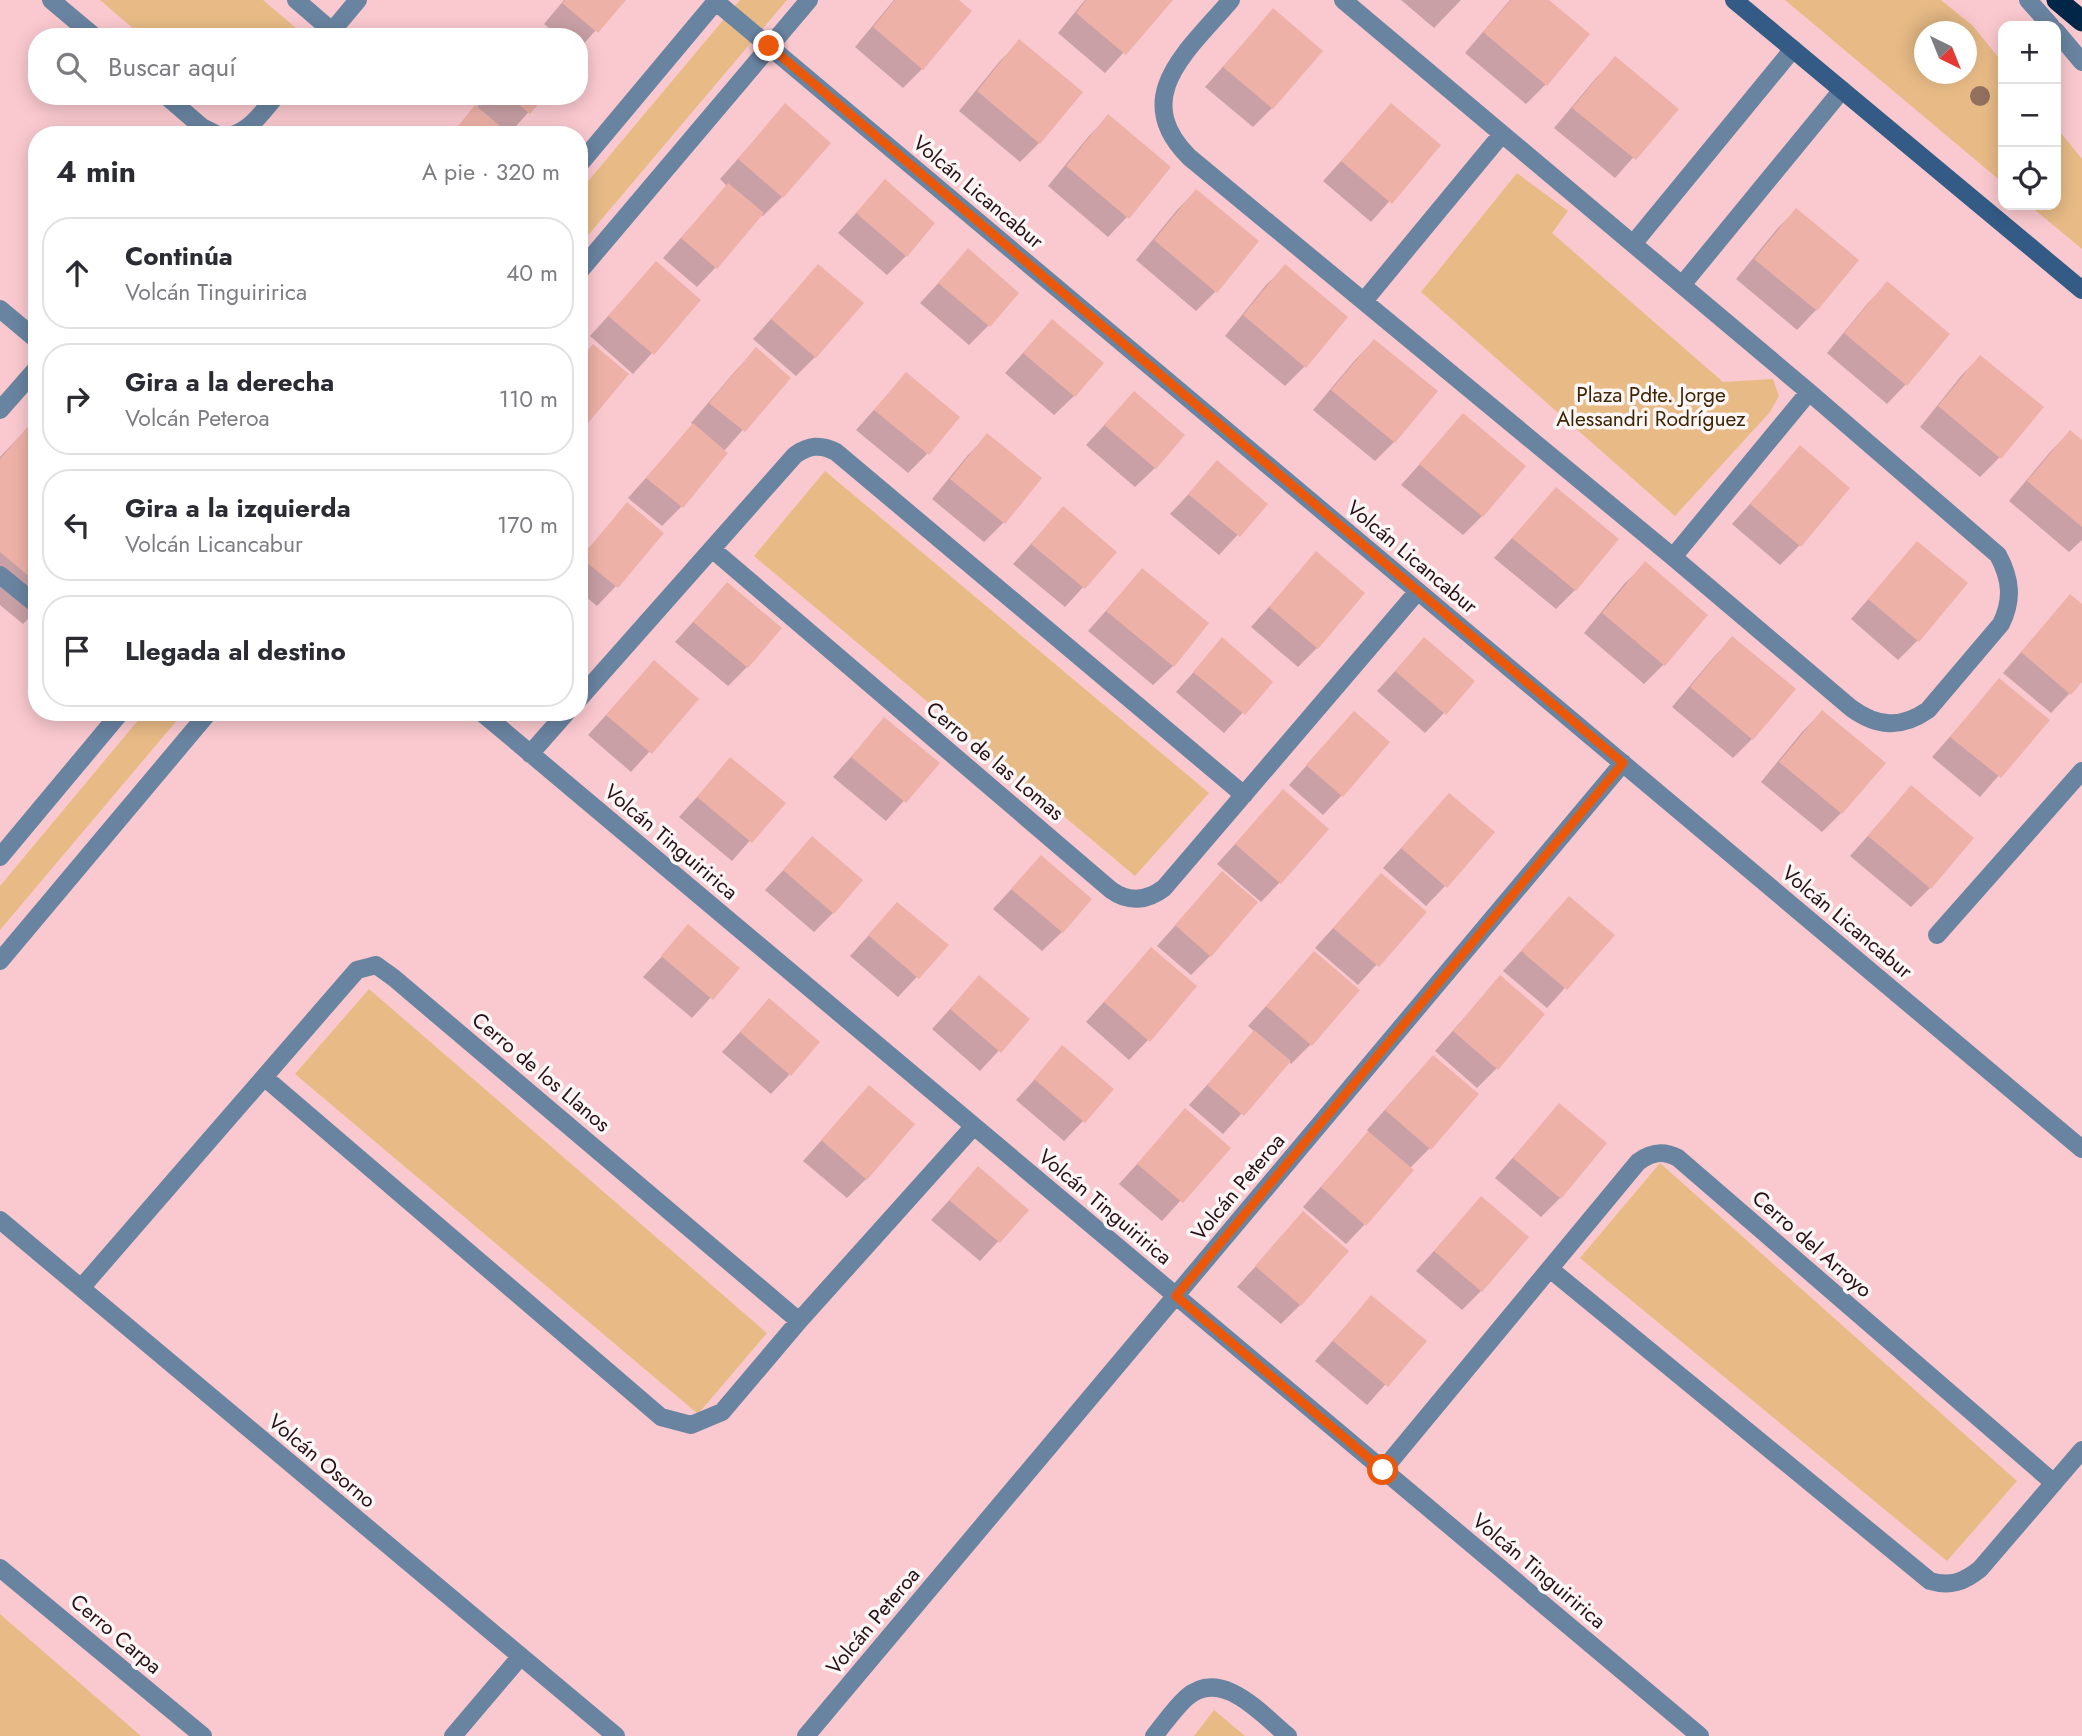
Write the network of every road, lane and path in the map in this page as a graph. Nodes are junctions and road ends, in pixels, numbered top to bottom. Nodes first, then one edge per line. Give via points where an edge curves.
1 (51, 0) edge
2 (296, 0) edge
3 (358, 0) edge
4 (809, 0) edge
5 (1231, 0) edge
6 (1343, 0) edge
7 (1734, 0) edge
8 (2028, 0) edge
9 (2057, 0) edge
10 (715, 1) edge
11 (2047, 21) edge
12 (2082, 21) edge
13 (84, 28) edge
14 (324, 28) edge
15 (335, 28) edge
16 (2061, 37) edge
17 (769, 46) junction
18 (1793, 49) junction
19 (2082, 62) edge
20 (1842, 90) junction
21 (176, 105) edge
22 (268, 105) edge
23 (201, 126) edge
24 (250, 126) edge
25 (1502, 134) junction
26 (588, 154) edge
27 (1633, 244) junction
28 (588, 261) edge
29 (1682, 285) junction
30 (2082, 290) edge
31 (1364, 301) junction
32 (0, 309) edge
33 (28, 332) edge
34 (28, 378) edge
35 (1809, 392) junction
36 (0, 410) edge
37 (712, 550) junction
38 (1673, 556) junction
39 (0, 575) edge
40 (1418, 592) junction
41 (28, 598) edge
42 (588, 689) edge
43 (113, 721) edge
44 (201, 721) edge
45 (492, 721) edge
46 (559, 721) edge
47 (530, 754) junction
48 (1623, 763) junction
49 (2082, 771) edge
50 (1244, 795) junction
51 (0, 857) edge
52 (1937, 935) dead end
53 (0, 961) edge
54 (264, 1077) junction
55 (974, 1126) junction
56 (2082, 1149) edge
57 (0, 1220) edge
58 (1550, 1269) junction
59 (81, 1288) junction
60 (1176, 1296) junction
61 (799, 1321) junction
62 (2082, 1450) edge
63 (1383, 1470) junction
64 (2054, 1483) junction
65 (0, 1568) edge
66 (521, 1656) junction
67 (203, 1736) edge
68 (453, 1736) edge
69 (616, 1736) edge
70 (806, 1736) edge
71 (1154, 1736) edge
72 (1288, 1736) edge
73 (1700, 1736) edge

1 - 13 street
2 - 14 street
3 - 15 street
4 - 17 street
5 - 31 street via 1168,79 1162,112 1167,128 1189,157
6 - 25 street
7 - 18 street
8 - 11 street
9 - 12 highway
10 - 17 street, Volcán Licancabur
10 - 26 street
16 - 19 street
17 - 28 street
17 - 40 street, Volcán Licancabur
18 - 20 street
18 - 27 street
20 - 29 street
20 - 30 street
21 - 23 street
22 - 24 street
25 - 27 street
25 - 31 street
27 - 29 street
29 - 35 street
31 - 38 street
32 - 33 street
34 - 36 street
35 - 38 street
35 - 38 street via 1998,555 2010,583 2001,624 1928,710 1905,723 1877,723 1851,708
37 - 42 street
37 - 50 street via 795,455 816,446 827,447
37 - 50 street, Cerro de las Lomas via 1119,896 1139,900 1164,888
39 - 41 street
40 - 48 street, Volcán Licancabur
40 - 50 street, Cerro de las Lomas
43 - 51 street
44 - 53 street
45 - 47 street, Volcán Tinguiririca
46 - 47 street
47 - 55 street, Volcán Tinguiririca
48 - 56 street, Volcán Licancabur
48 - 60 street, Volcán Peteroa
49 - 52 street
54 - 59 street, Cerro de los Llanos
54 - 61 street via 661,1417 691,1425 722,1412
54 - 61 street, Cerro de los Llanos via 357,970 376,965
55 - 60 street, Volcán Tinguiririca
55 - 61 street
57 - 59 street, Volcán Osorno
58 - 63 street, Cerro del Arroyo
58 - 64 street via 1930,1581 1953,1584 1968,1579
58 - 64 street, Cerro del Arroyo via 1638,1162 1648,1155 1669,1153
59 - 66 street, Volcán Osorno
60 - 63 street, Volcán Tinguiririca
60 - 70 street, Volcán Peteroa
62 - 64 street
63 - 73 street, Volcán Tinguiririca
65 - 67 street, Cerro Carpa
66 - 68 street
66 - 69 street, Volcán Osorno
71 - 72 street via 1187,1697 1214,1687 1241,1697

